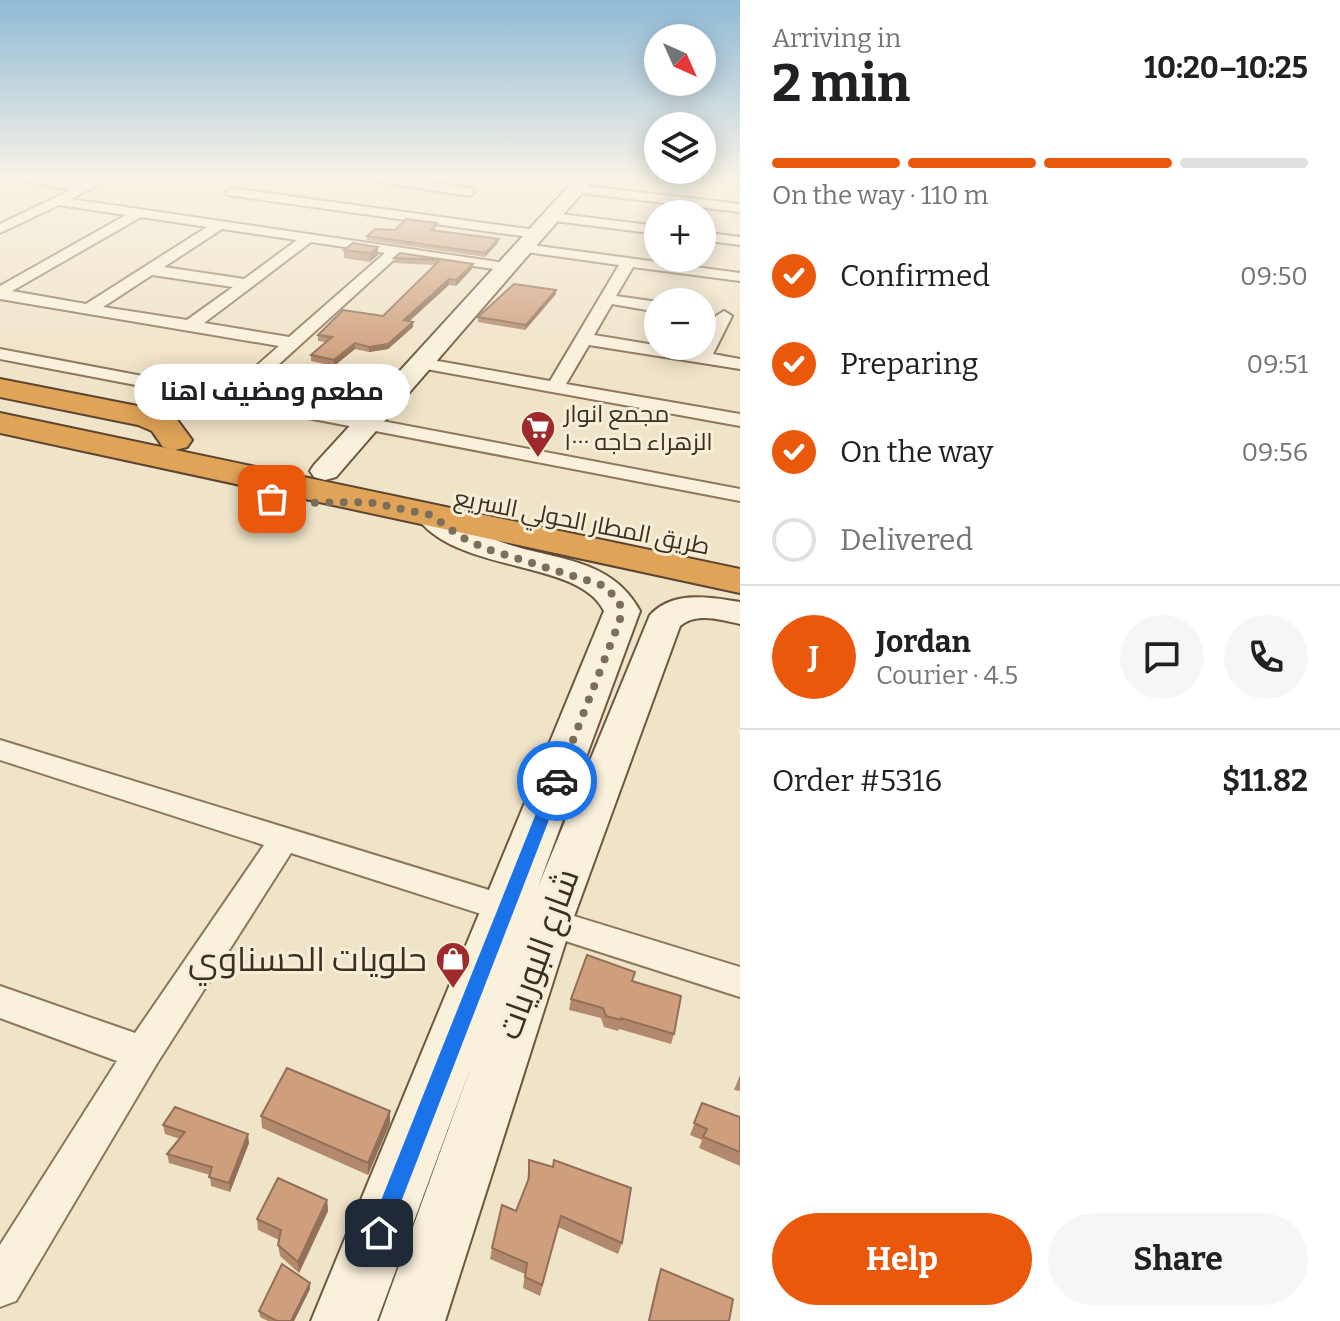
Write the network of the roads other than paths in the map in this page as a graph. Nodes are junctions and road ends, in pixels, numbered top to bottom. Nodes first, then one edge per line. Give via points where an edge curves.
1 (93, 240) edge
2 (197, 240) edge
3 (306, 240) edge
4 (328, 240) edge
5 (531, 240) edge
6 (559, 240) edge
7 (397, 250) junction
8 (629, 261) junction
9 (507, 267) junction
10 (151, 270) junction
11 (740, 277) edge
12 (246, 284) junction
13 (0, 293) edge
14 (607, 299) junction
15 (644, 305) edge
16 (89, 309) junction
17 (732, 317) edge
18 (190, 326) junction
19 (585, 339) junction
20 (716, 340) edge
21 (292, 343) junction
22 (644, 348) edge
23 (0, 354) edge
24 (715, 360) edge
25 (421, 363) junction
26 (740, 364) edge
27 (556, 386) junction
28 (0, 388) edge
29 (231, 398) junction
30 (0, 405) edge
31 (740, 420) edge
32 (0, 423) edge
33 (369, 424) junction
34 (175, 440) junction
35 (0, 445) edge
36 (325, 471) junction
37 (740, 495) edge
38 (368, 502) junction
39 (431, 515) junction
40 (740, 555) edge
41 (740, 581) edge
42 (740, 613) edge
43 (0, 750) edge
44 (284, 839) junction
45 (527, 915) junction
46 (740, 982) edge
47 (0, 1002) edge
48 (143, 1053) junction
49 (0, 1285) edge
50 (344, 1321) edge
51 (412, 1321) edge

1 - 13 street
2 - 10 street
3 - 12 street
4 - 7 street
5 - 9 street
6 - 8 street
7 - 9 street
7 - 21 street
8 - 11 street
8 - 14 street
9 - 25 street
10 - 12 street
10 - 16 street
12 - 18 street
13 - 16 street
14 - 15 street
14 - 19 street
16 - 18 street
17 - 20 street
18 - 21 street
19 - 22 street
19 - 27 street
21 - 29 street
23 - 29 street
24 - 26 street
25 - 27 street
25 - 33 street
27 - 31 street
28 - 34 highway via 147,417 164,424
29 - 33 street
30 - 34 highway, طريق المطار الحولي السريع
32 - 38 highway, طريق المطار الحولي السريع
33 - 36 street
33 - 37 street
34 - 36 highway, طريق المطار الحولي السريع
35 - 38 highway via 272,499
36 - 40 highway, طريق المطار الحولي السريع
38 - 39 highway, طريق المطار الحولي السريع
39 - 41 highway, طريق المطار الحولي السريع
39 - 45 street, شارع البوريات via 487,549 593,580 614,594 622,611
42 - 45 street, شارع البوريات via 690,608 666,617
43 - 44 street
44 - 45 street
44 - 48 street
45 - 46 street
45 - 50 street, شارع البوريات
45 - 51 street, شارع البوريات
47 - 48 street
48 - 49 street

